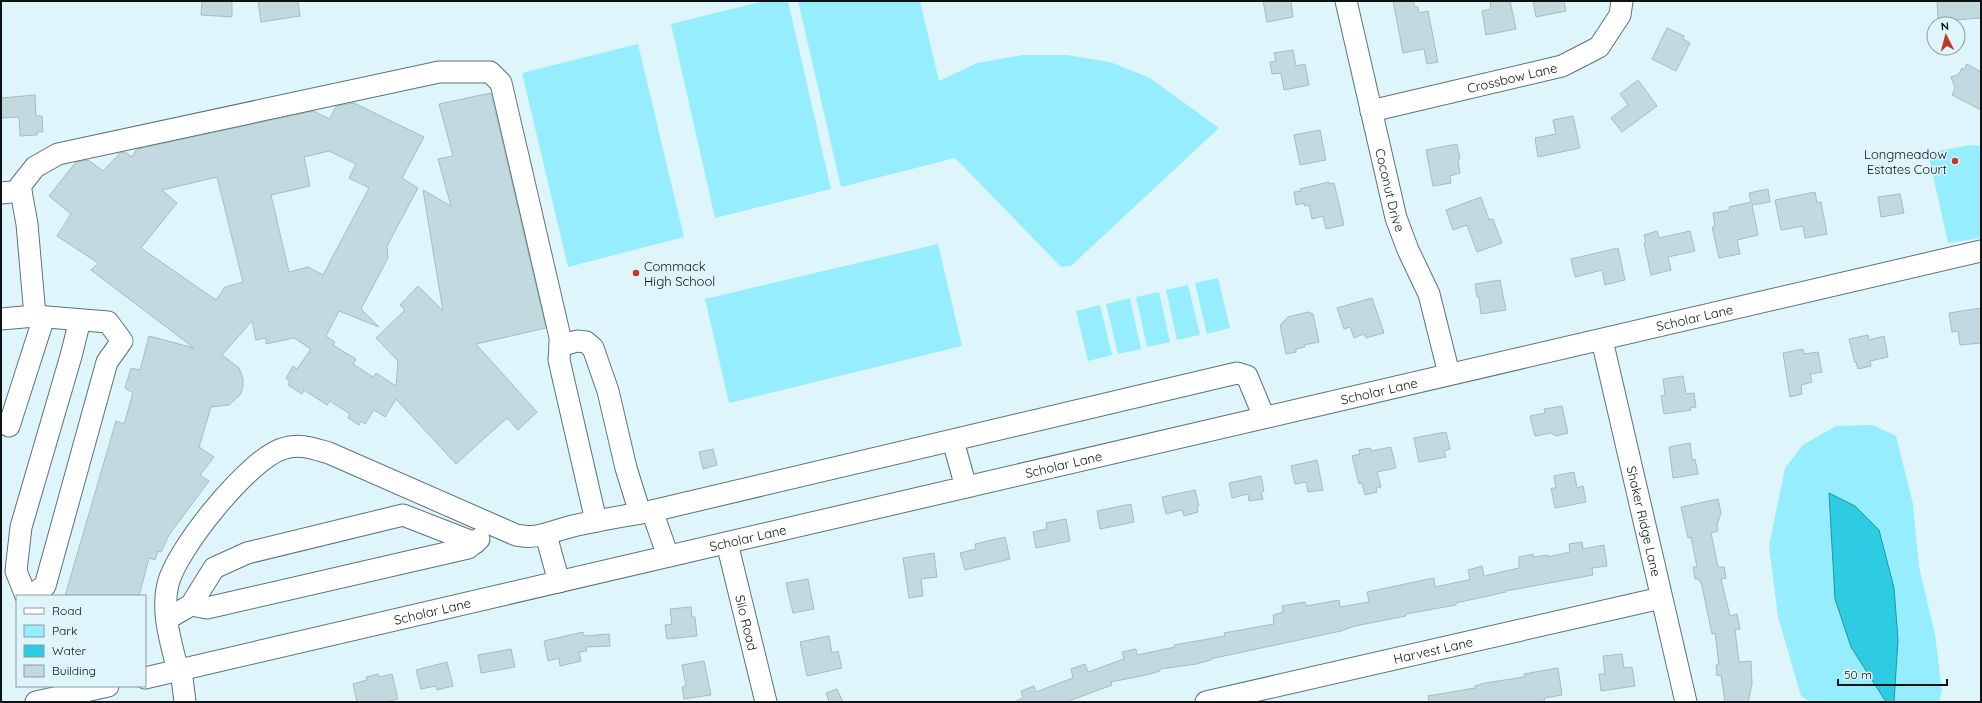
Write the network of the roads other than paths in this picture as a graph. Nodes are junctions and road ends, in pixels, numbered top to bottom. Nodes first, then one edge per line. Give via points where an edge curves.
1 (1346, 1) edge
2 (1622, 1) edge
3 (1371, 111) junction
4 (11, 192) edge
5 (1981, 251) edge
6 (39, 316) junction
7 (1, 319) edge
8 (80, 320) junction
9 (1602, 340) junction
10 (560, 346) junction
11 (1449, 374) junction
12 (1264, 418) junction
13 (9, 426) dead end
14 (953, 441) junction
15 (966, 487) junction
16 (646, 512) junction
17 (596, 521) junction
18 (495, 526) junction
19 (546, 535) junction
20 (475, 543) junction
21 (727, 543) junction
22 (668, 556) junction
23 (559, 582) junction
24 (27, 595) edge
25 (29, 595) edge
26 (1661, 598) junction
27 (191, 605) junction
28 (167, 619) junction
29 (180, 670) junction
30 (146, 678) edge
31 (104, 687) edge
32 (36, 702) edge
33 (185, 702) edge
34 (766, 702) edge
35 (1206, 702) edge
36 (1686, 702) edge

1 - 3 street, Coconut Drive
2 - 3 street, Crossbow Lane via 1620,15 1599,47 1562,66
3 - 11 street, Coconut Drive via 1396,218 1429,294
4 - 6 street via 27,224
4 - 10 street via 20,186 35,167 58,154 439,72 490,72 501,83
5 - 9 street, Scholar Lane
6 - 7 street
6 - 8 street
6 - 13 street
8 - 24 street via 21,527 16,571
8 - 25 street via 108,322 122,341 107,362 45,586
9 - 11 street, Scholar Lane
9 - 26 street, Shaker Ridge Lane
10 - 16 street via 578,341 586,342 593,348 608,392 626,468
10 - 17 street via 559,360
11 - 12 street, Scholar Lane
12 - 14 street via 1247,376 1237,373
12 - 15 street, Scholar Lane
14 - 15 street
14 - 16 street
15 - 21 street, Scholar Lane
16 - 17 street
16 - 22 street
17 - 19 street
18 - 19 street via 523,537
18 - 20 street
18 - 28 street via 329,453 299,445 280,449 263,460 228,492 186,547 168,583
19 - 23 street
20 - 27 street via 468,548 206,608
20 - 27 street via 403,515 247,554 214,568
21 - 22 street, Scholar Lane
21 - 34 street, Silo Road
22 - 23 street, Scholar Lane
23 - 29 street, Scholar Lane
26 - 35 street, Harvest Lane
26 - 36 street, Shaker Ridge Lane
27 - 28 street
28 - 29 street
29 - 30 street, Scholar Lane
29 - 33 street
31 - 32 street

